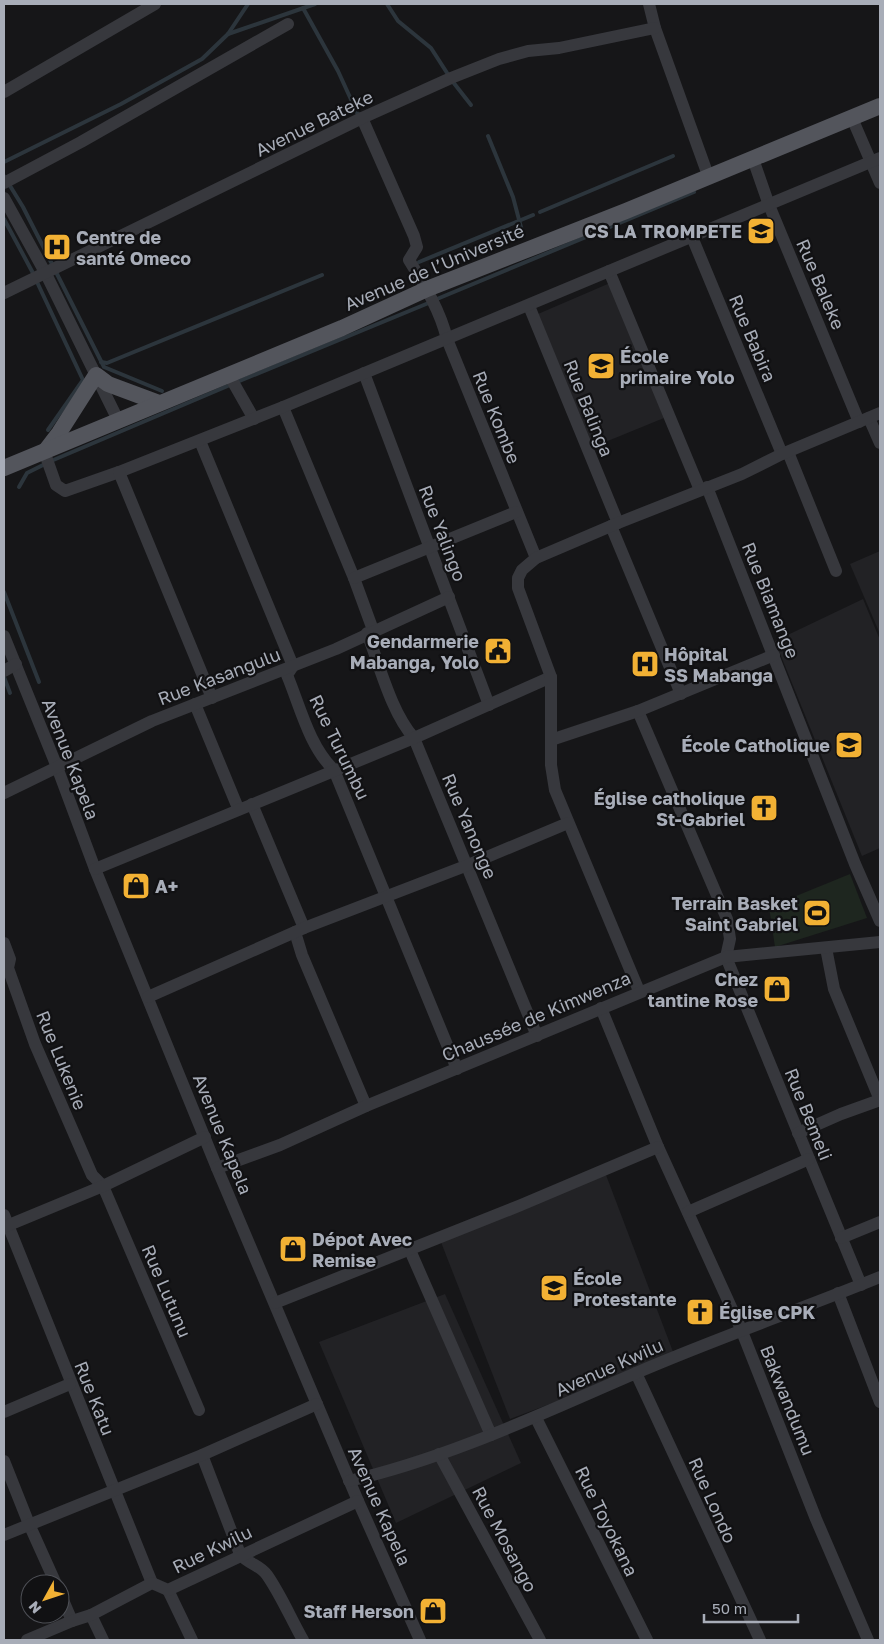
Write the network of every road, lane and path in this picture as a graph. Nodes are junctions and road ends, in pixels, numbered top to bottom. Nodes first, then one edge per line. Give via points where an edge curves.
1 (155, 4) edge
2 (649, 4) edge
3 (288, 24) dead end
4 (655, 28) junction
5 (4, 92) edge
6 (880, 106) edge
7 (362, 118) junction
8 (852, 118) junction
9 (752, 159) junction
10 (876, 160) edge
11 (709, 178) junction
12 (880, 182) edge
13 (4, 183) edge
14 (4, 198) edge
15 (769, 205) junction
16 (692, 236) junction
17 (609, 271) junction
18 (46, 274) junction
19 (427, 289) junction
20 (4, 293) edge
21 (529, 306) junction
22 (447, 339) junction
23 (364, 373) junction
24 (96, 375) junction
25 (229, 375) junction
26 (160, 403) junction
27 (284, 407) junction
28 (869, 418) edge
29 (254, 419) junction
30 (118, 420) junction
31 (200, 441) junction
32 (880, 444) edge
33 (44, 451) junction
34 (785, 453) junction
35 (4, 468) edge
36 (119, 472) junction
37 (704, 489) junction
38 (516, 512) junction
39 (614, 525) junction
40 (430, 547) junction
41 (536, 558) junction
42 (836, 571) dead end
43 (354, 578) junction
44 (449, 597) junction
45 (370, 632) junction
46 (4, 636) edge
47 (774, 655) junction
48 (16, 664) junction
49 (293, 666) junction
50 (4, 671) edge
51 (552, 677) junction
52 (681, 694) junction
53 (212, 698) junction
54 (195, 704) junction
55 (489, 705) junction
56 (638, 711) junction
57 (414, 738) junction
58 (551, 740) junction
59 (57, 767) junction
60 (334, 770) junction
61 (4, 793) edge
62 (252, 804) junction
63 (238, 808) junction
64 (568, 823) junction
65 (468, 865) junction
66 (95, 870) junction
67 (386, 895) junction
68 (880, 921) edge
69 (299, 930) junction
70 (880, 942) edge
71 (4, 943) edge
72 (826, 948) junction
73 (726, 957) junction
74 (6, 969) edge
75 (639, 991) junction
76 (148, 997) junction
77 (601, 1008) junction
78 (537, 1036) junction
79 (457, 1069) junction
80 (880, 1100) edge
81 (366, 1106) junction
82 (798, 1133) junction
83 (205, 1138) junction
84 (658, 1147) junction
85 (809, 1160) junction
86 (216, 1168) junction
87 (103, 1186) junction
88 (688, 1212) junction
89 (880, 1222) edge
90 (5, 1223) edge
91 (841, 1238) junction
92 (409, 1248) junction
93 (880, 1277) edge
94 (860, 1285) junction
95 (838, 1293) junction
96 (274, 1303) junction
97 (741, 1329) junction
98 (636, 1372) junction
99 (70, 1384) junction
100 (880, 1402) edge
101 (317, 1404) junction
102 (199, 1410) dead end
103 (4, 1412) edge
104 (536, 1418) junction
105 (491, 1435) junction
106 (439, 1454) junction
107 (202, 1455) junction
108 (4, 1461) edge
109 (349, 1481) junction
110 (114, 1491) junction
111 (358, 1501) junction
112 (29, 1524) junction
113 (4, 1536) edge
114 (240, 1554) junction
115 (52, 1574) edge
116 (152, 1583) junction
117 (168, 1590) junction
118 (92, 1615) junction
119 (70, 1616) edge
120 (72, 1620) junction
121 (27, 1640) edge
122 (103, 1640) edge
123 (192, 1640) edge
124 (303, 1640) edge
125 (420, 1640) edge
126 (540, 1640) edge
127 (647, 1640) edge
128 (760, 1640) edge
129 (868, 1640) edge

1 - 5 street
2 - 4 street
3 - 13 street
4 - 7 street, Avenue Bateke via 528,51 451,78
4 - 11 street
6 - 8 main road, Avenue de l’Université
7 - 18 street, Avenue Bateke
7 - 19 street, Rue Kombe via 414,236 417,247 409,260
8 - 9 main road, Avenue de l’Université
8 - 10 street
9 - 11 main road, Avenue de l’Université
9 - 15 street, Rue Baleke
10 - 12 street
10 - 15 street
11 - 19 main road, Avenue de l’Université
14 - 18 street
15 - 16 street
15 - 28 street, Rue Baleke
16 - 17 street
16 - 34 street, Rue Babira
17 - 21 street
17 - 37 street, Rue Biamange
18 - 20 street, Avenue Bateke
18 - 24 street
19 - 22 street, Rue Kombe via 443,321
19 - 25 main road, Avenue de l’Université
21 - 22 street
21 - 39 street, Rue Balinga
22 - 23 street
22 - 38 street, Rue Kombe
23 - 27 street
23 - 40 street, Rue Yalingo
24 - 26 main road via 108,384
24 - 30 street
24 - 33 main road
25 - 26 main road, Avenue de l’Université
25 - 29 street
26 - 30 main road, Avenue de l’Université
27 - 29 street
27 - 43 street, Rue Yanonge
28 - 32 street, Rue Baleke
28 - 34 street
29 - 31 street
30 - 33 main road, Avenue de l’Université
31 - 36 street
31 - 49 street, Rue Turumbu
33 - 35 main road, Avenue de l’Université
33 - 36 street via 56,485 65,490
34 - 37 street
34 - 42 street, Rue Babira
36 - 53 street
37 - 39 street
37 - 47 street, Rue Biamange
38 - 40 street
38 - 41 street, Rue Kombe
39 - 41 street
39 - 52 street, Rue Balinga
40 - 43 street
40 - 44 street, Rue Yalingo
41 - 51 street via 522,570 518,588
43 - 45 street, Rue Yanonge
44 - 45 street, Rue Kasangulu
44 - 55 street, Rue Yalingo
45 - 49 street, Rue Kasangulu
45 - 57 street, Rue Yanonge via 400,718
46 - 48 street, Avenue Kapela
47 - 52 street
47 - 68 street, Rue Biamange
48 - 50 street
48 - 59 street, Avenue Kapela
49 - 53 street, Rue Kasangulu
49 - 60 street, Rue Turumbu via 287,675 316,746 324,761
51 - 55 street
51 - 58 street
52 - 56 street
53 - 54 street, Rue Kasangulu
54 - 59 street, Rue Kasangulu
54 - 63 street
55 - 57 street
56 - 58 street
56 - 73 street via 727,919 730,939
57 - 60 street
57 - 65 street, Rue Yanonge
58 - 64 street via 552,777
59 - 61 street, Rue Kasangulu
59 - 66 street, Avenue Kapela
60 - 62 street
60 - 67 street, Rue Turumbu
62 - 63 street
62 - 69 street
63 - 66 street
64 - 65 street
64 - 75 street
65 - 67 street
65 - 78 street, Rue Yanonge
66 - 76 street, Avenue Kapela
67 - 69 street
67 - 79 street, Rue Turumbu
69 - 76 street
69 - 81 street via 302,955
70 - 72 street, Chaussée de Kimwenza
71 - 74 street, Rue Lukenie via 10,959
72 - 73 street, Chaussée de Kimwenza
72 - 80 street via 834,988
73 - 75 street, Chaussée de Kimwenza
73 - 82 street, Rue Bemeli
74 - 87 street, Rue Lukenie via 76,1140 92,1174
75 - 77 street, Chaussée de Kimwenza
76 - 83 street, Avenue Kapela
77 - 78 street, Chaussée de Kimwenza
77 - 84 street, Bakwandumu
78 - 79 street, Chaussée de Kimwenza
79 - 81 street, Chaussée de Kimwenza
80 - 82 street
81 - 86 street, Chaussée de Kimwenza via 280,1145
82 - 85 street, Rue Bemeli
83 - 86 street, Avenue Kapela
83 - 87 street
84 - 88 street, Bakwandumu
84 - 92 street
85 - 88 street
85 - 91 street, Rue Bemeli
86 - 96 street, Avenue Kapela
87 - 90 street
87 - 102 street, Rue Lutunu
88 - 97 street, Bakwandumu
89 - 91 street
90 - 99 street, Rue Katu
91 - 94 street, Rue Bemeli
92 - 96 street
92 - 105 street
93 - 94 street, Avenue Kwilu
94 - 95 street, Avenue Kwilu
95 - 97 street, Avenue Kwilu
95 - 100 street
96 - 101 street, Avenue Kapela
97 - 98 street, Avenue Kwilu
97 - 129 street, Bakwandumu
98 - 104 street, Avenue Kwilu
98 - 128 street, Rue Londo
99 - 103 street
99 - 110 street, Rue Katu
101 - 107 street
101 - 109 street, Avenue Kapela
104 - 105 street, Avenue Kwilu
104 - 127 street, Rue Toyokana
105 - 106 street, Avenue Kwilu
106 - 109 street, Avenue Kwilu
106 - 126 street, Rue Mosango
107 - 110 street
107 - 114 street
108 - 112 street
109 - 111 street, Avenue Kapela
110 - 112 street
110 - 116 street, Rue Katu
111 - 114 street, Rue Kwilu
111 - 125 street, Avenue Kapela
112 - 113 street
112 - 115 street
114 - 117 street, Rue Kwilu
114 - 124 street via 268,1576
116 - 117 street, Rue Kwilu
116 - 118 street, Rue Kwilu
117 - 123 street
118 - 120 street, Rue Kwilu
118 - 122 street
119 - 120 street
120 - 121 street, Rue Kwilu

